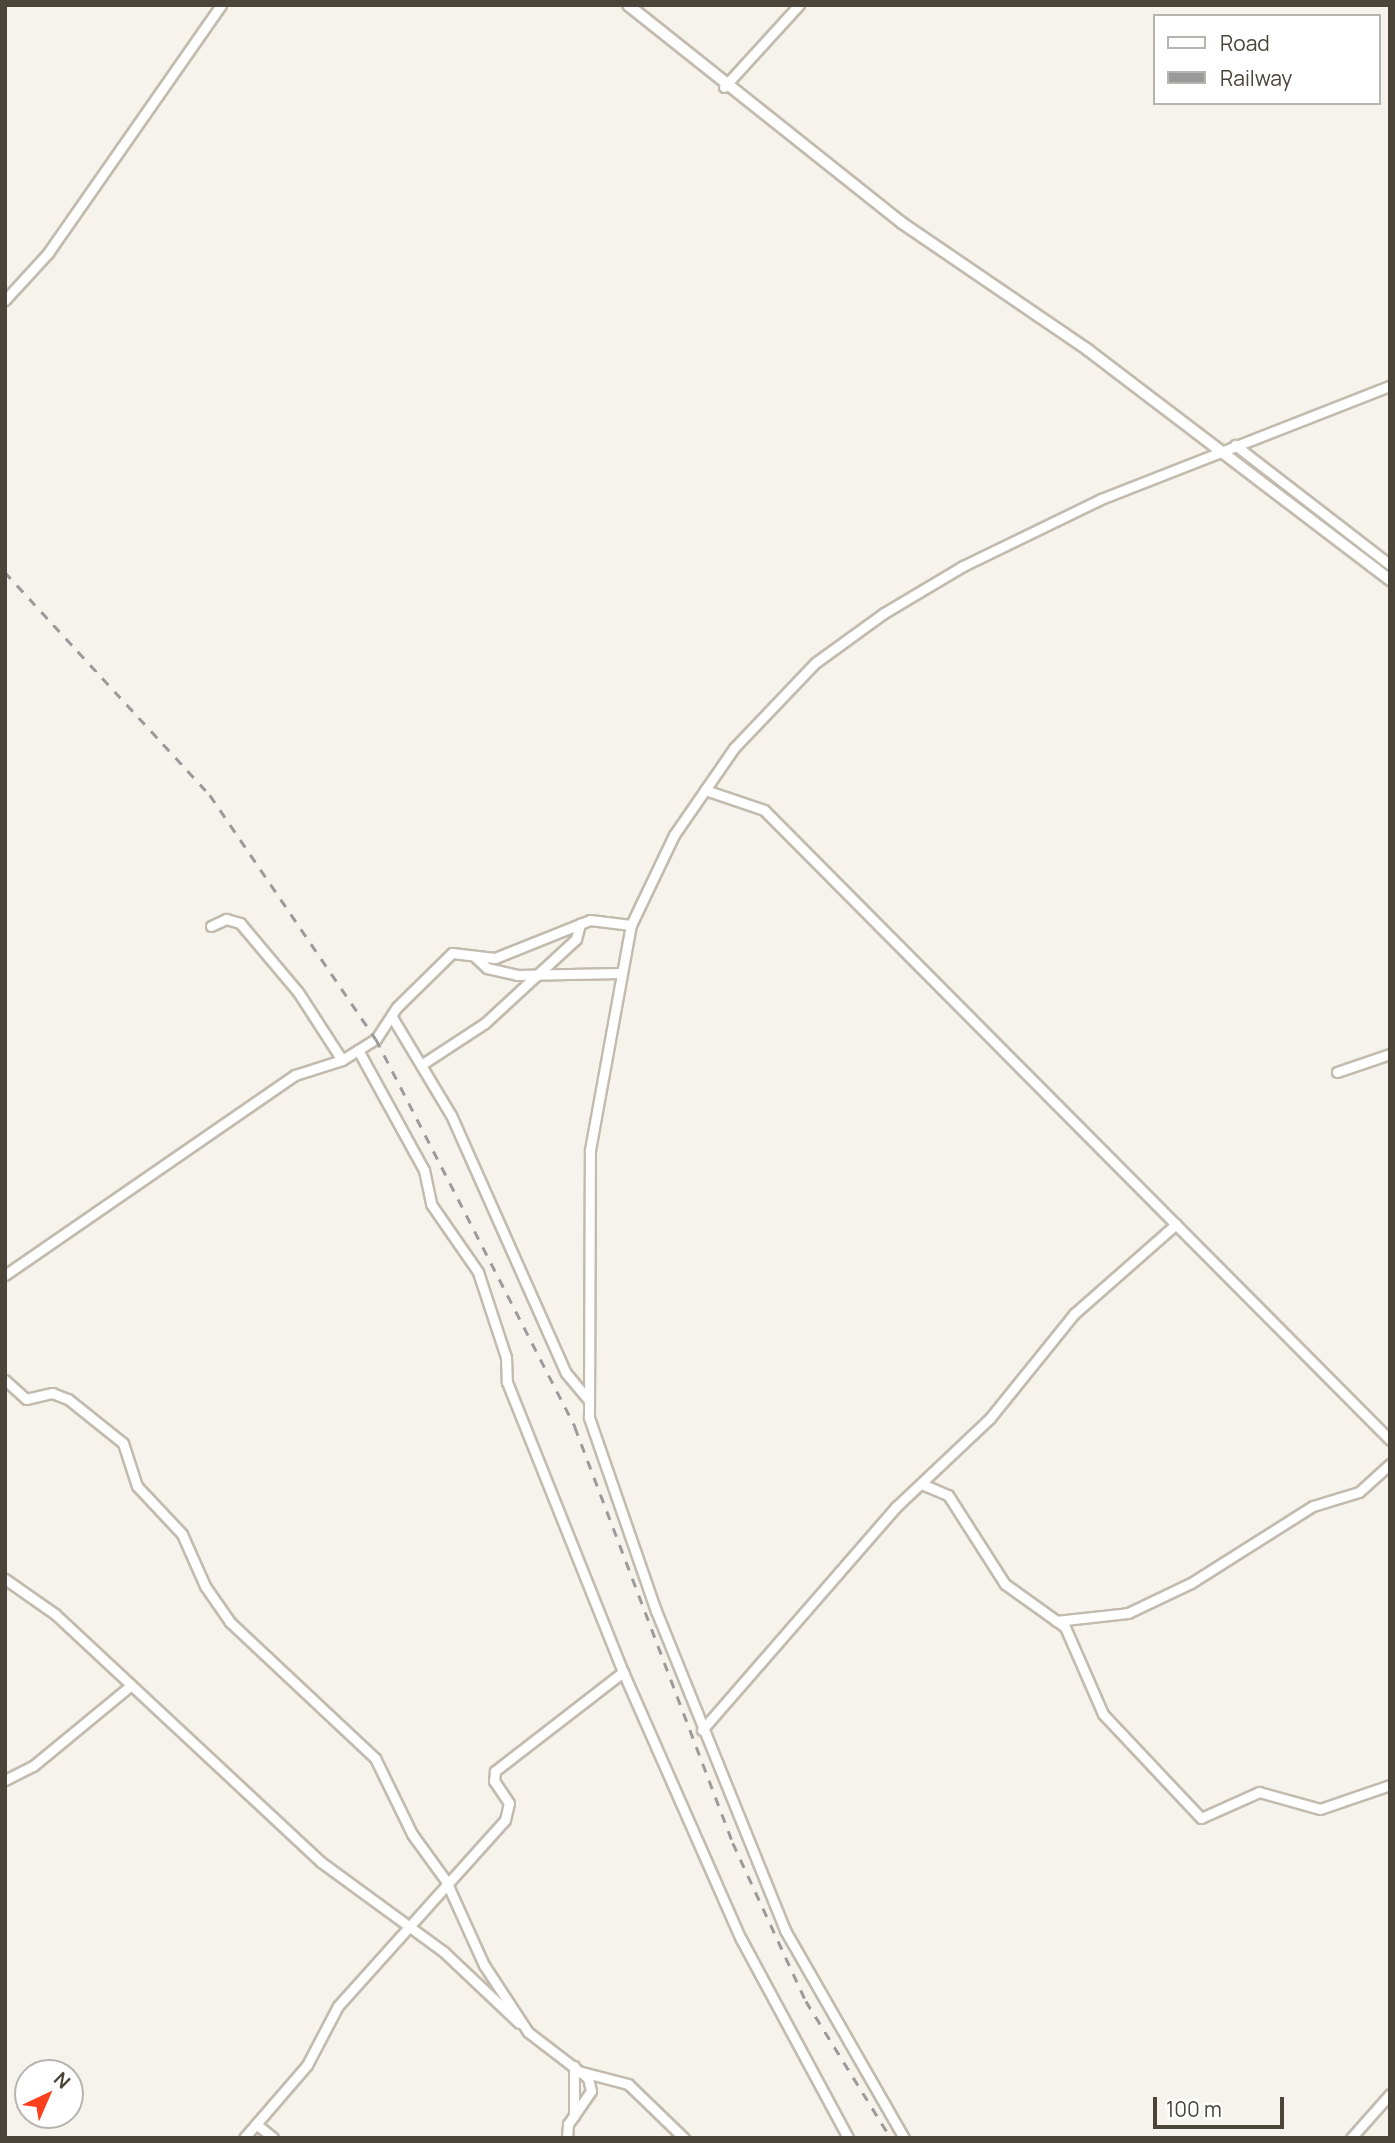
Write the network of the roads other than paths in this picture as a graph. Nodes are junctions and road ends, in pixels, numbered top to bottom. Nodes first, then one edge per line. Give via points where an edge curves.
1 (220, 5) edge
2 (628, 5) edge
3 (799, 5) edge
4 (724, 87) junction
5 (5, 299) edge
6 (1390, 386) edge
7 (1236, 445) junction
8 (1219, 451) junction
9 (1390, 565) edge
10 (1390, 580) edge
11 (705, 790) junction
12 (580, 925) junction
13 (631, 925) junction
14 (211, 926) dead end
15 (476, 958) junction
16 (535, 973) junction
17 (621, 973) junction
18 (393, 1017) junction
19 (358, 1050) junction
20 (1390, 1054) edge
21 (342, 1060) junction
22 (424, 1063) junction
23 (1337, 1072) dead end
24 (1176, 1224) junction
25 (5, 1275) edge
26 (5, 1380) edge
27 (589, 1400) junction
28 (1390, 1440) edge
29 (1390, 1464) edge
30 (924, 1485) junction
31 (5, 1579) edge
32 (1056, 1621) junction
33 (623, 1672) junction
34 (130, 1686) junction
35 (702, 1730) junction
36 (5, 1780) edge
37 (1390, 1785) edge
38 (446, 1881) junction
39 (404, 1927) junction
40 (528, 2032) junction
41 (573, 2066) junction
42 (582, 2072) junction
43 (1390, 2094) edge
44 (574, 2116) junction
45 (256, 2124) junction
46 (244, 2138) edge
47 (273, 2138) edge
48 (567, 2138) edge
49 (684, 2138) edge
50 (848, 2138) edge
51 (904, 2138) edge
52 (1351, 2138) edge

1 - 5 street via 48,253
2 - 4 street
3 - 4 street
4 - 8 street
6 - 7 street
7 - 8 street
7 - 9 street
8 - 10 street
8 - 11 street via 1007,543 884,613 773,703
11 - 13 street via 674,835
11 - 24 street via 764,810
12 - 13 street
12 - 15 street via 503,956
12 - 16 street via 576,939
13 - 17 street
14 - 21 street via 226,919 240,923 298,992
15 - 16 street via 499,972
15 - 18 street via 452,953
16 - 17 street
16 - 22 street via 473,1034
17 - 27 street via 590,1150
18 - 19 street
18 - 22 street
19 - 21 street
19 - 33 street via 424,1170 431,1203 478,1272 506,1357 507,1382
20 - 23 street
21 - 25 street via 295,1075
22 - 27 street via 566,1373
24 - 28 street
24 - 30 street via 1106,1281 990,1418
26 - 38 street via 26,1399 52,1393 68,1399 124,1443 137,1486 182,1534 215,1602 365,1745 385,1773 412,1834
27 - 35 street via 599,1452
29 - 32 street via 1359,1492 1314,1506 1130,1613
30 - 32 street via 948,1495 1005,1584
30 - 35 street via 896,1507
31 - 34 street via 40,1601
32 - 37 street via 1065,1627 1103,1714 1201,1818 1259,1792 1320,1809
33 - 38 street via 499,1766 493,1777 507,1798 508,1814
33 - 50 street via 741,1939
34 - 36 street via 33,1766
34 - 39 street via 264,1812
35 - 51 street via 785,1930
38 - 39 street
38 - 40 street via 484,1965
39 - 40 street via 444,1952
39 - 45 street via 338,2007 307,2065
40 - 41 street
41 - 42 street
41 - 44 street
42 - 44 street via 591,2091
42 - 49 street via 628,2084
43 - 52 street
44 - 48 street
45 - 46 street
45 - 47 street

